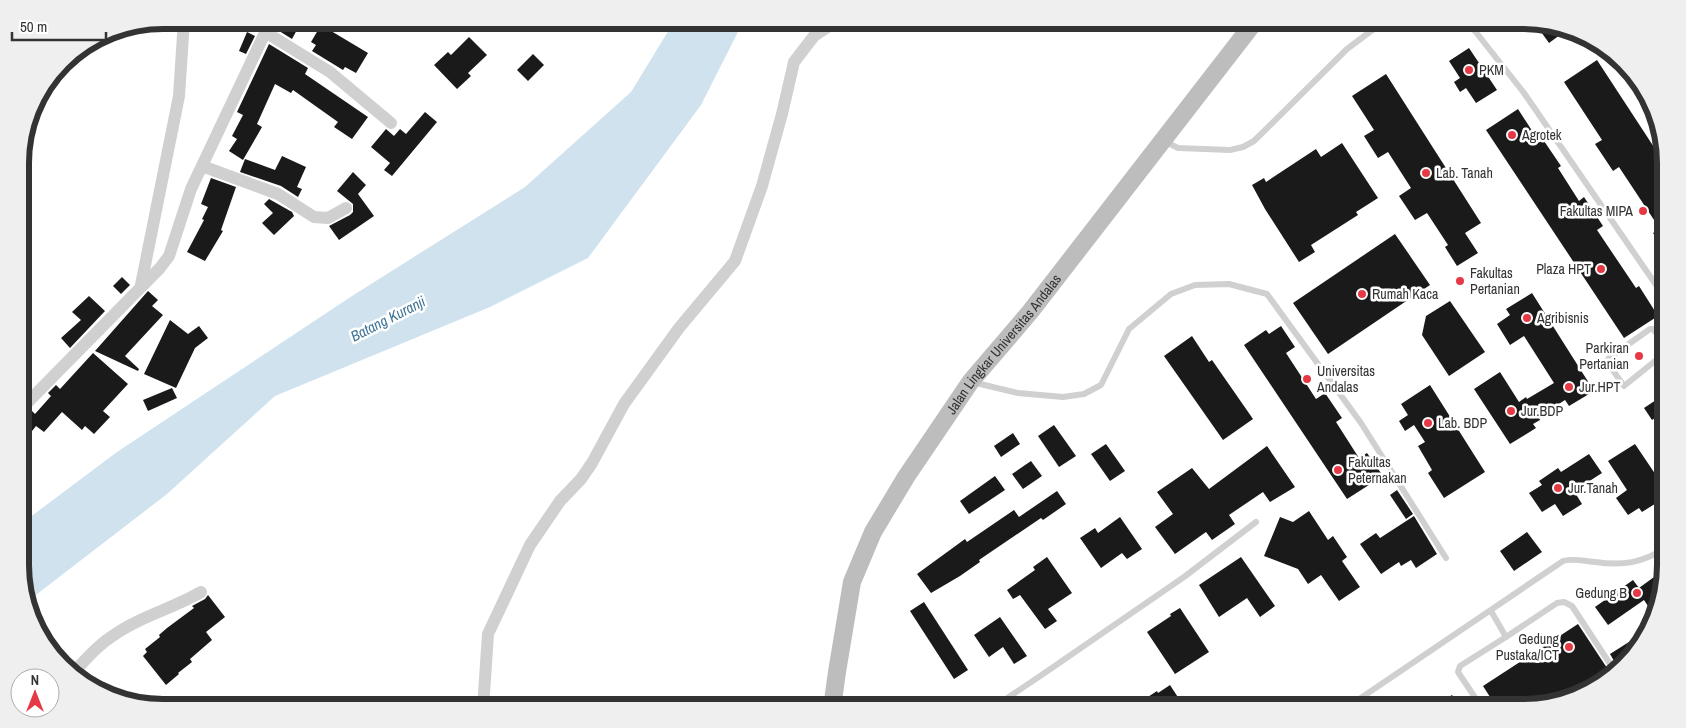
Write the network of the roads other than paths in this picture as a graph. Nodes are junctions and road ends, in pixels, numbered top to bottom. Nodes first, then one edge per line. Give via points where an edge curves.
1 (183, 29) edge
2 (267, 29) edge
3 (272, 29) edge
4 (824, 29) edge
5 (1249, 29) edge
6 (1373, 29) edge
7 (1474, 29) edge
8 (391, 123) dead end
9 (1162, 140) junction
10 (202, 166) junction
11 (346, 208) dead end
12 (142, 285) junction
13 (1657, 286) edge
14 (1657, 333) edge
15 (1657, 359) edge
16 (971, 381) junction
17 (29, 401) edge
18 (1256, 522) dead end
19 (1657, 554) edge
20 (1446, 558) dead end
21 (201, 592) dead end
22 (1491, 611) junction
23 (1506, 637) junction
24 (1612, 666) edge
25 (78, 669) edge
26 (484, 699) edge
27 (838, 699) edge
28 (1006, 699) edge
29 (1359, 699) edge
30 (1476, 699) edge

1 - 12 street via 179,96
2 - 10 street
3 - 8 street
4 - 26 street via 814,36 794,62 762,186 735,261 679,328 624,404 587,471 560,501 530,545 488,634
5 - 9 street, Jalan Lingkar Universitas Andalas
6 - 9 lane via 1347,48 1254,142 1243,148 1178,148
7 - 13 lane via 1524,92
9 - 16 street, Jalan Lingkar Universitas Andalas via 1030,312
10 - 11 street via 278,194 314,217 328,218
10 - 12 street via 169,256
12 - 17 street
14 - 15 lane via 1650,329 1609,358 1608,362 1624,386
16 - 20 lane via 1018,393 1084,394 1101,385 1129,329 1171,294 1195,285 1229,284 1267,294 1361,423
16 - 27 street, Jalan Lingkar Universitas Andalas via 873,532 852,582
18 - 28 lane via 1184,577
19 - 22 lane via 1633,563 1563,561
21 - 25 street via 111,636
22 - 23 lane
22 - 29 lane
23 - 24 lane via 1556,603 1564,602 1572,606
23 - 30 lane via 1460,666 1458,672

